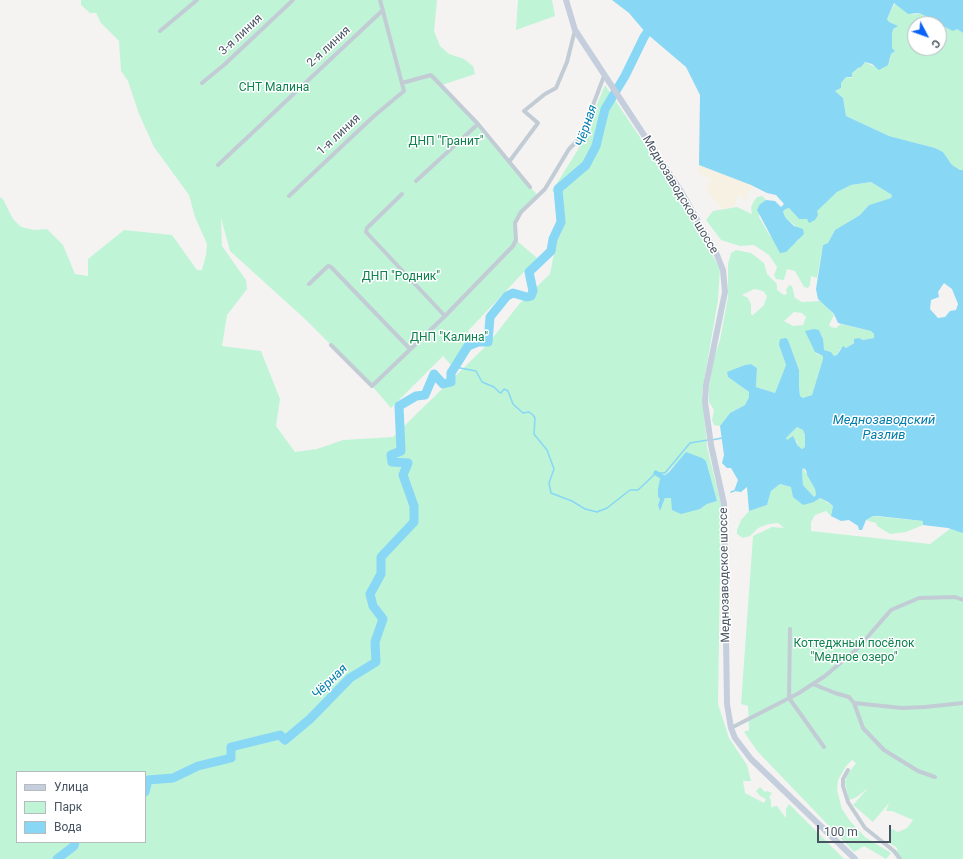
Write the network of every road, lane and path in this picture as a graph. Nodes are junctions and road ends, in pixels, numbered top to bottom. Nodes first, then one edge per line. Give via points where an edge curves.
1 (197, 0) edge
2 (293, 0) edge
3 (380, 0) edge
4 (566, 0) edge
5 (383, 10) junction
6 (160, 30) dead end
7 (575, 30) junction
8 (605, 76) junction
9 (202, 83) dead end
10 (402, 83) junction
11 (478, 124) junction
12 (509, 162) junction
13 (218, 165) dead end
14 (416, 181) dead end
15 (402, 194) dead end
16 (537, 195) junction
17 (289, 196) dead end
18 (309, 284) dead end
19 (445, 316) junction
20 (331, 345) dead end
21 (410, 349) junction
22 (963, 600) edge
23 (790, 629) dead end
24 (813, 684) junction
25 (789, 698) junction
26 (854, 703) junction
27 (963, 703) edge
28 (731, 728) junction
29 (824, 747) dead end
30 (848, 770) dead end
31 (935, 777) dead end
32 (897, 858) edge
33 (855, 859) edge

1 - 6 street
2 - 9 street, 3-я линия
3 - 5 street
4 - 7 main road, Меднозаводское шоссе
5 - 10 street
5 - 13 street, 2-я линия
7 - 8 main road, Меднозаводское шоссе
7 - 12 street via 567,62 556,88 524,110 538,123
8 - 16 street via 581,137 569,149 545,189
8 - 28 main road, Меднозаводское шоссе via 682,193 723,270 725,292 705,402 724,504 727,704
10 - 11 street via 431,75
10 - 17 street, 1-я линия via 404,90
11 - 12 street
11 - 14 street
12 - 16 street
15 - 19 street via 366,228 366,232
16 - 19 street via 521,212 515,223 516,240 513,246
18 - 21 street via 328,266 331,267
19 - 21 street
20 - 21 street via 372,386
22 - 24 street via 955,597 919,598 891,610 857,649
23 - 25 street
24 - 25 street
24 - 26 street via 849,697
25 - 28 street
25 - 29 street
26 - 27 street via 925,708
26 - 31 street via 863,728 884,750 918,771
28 - 33 main road, Меднозаводское шоссе via 751,759
30 - 32 street via 843,786 848,802 865,828 894,851

